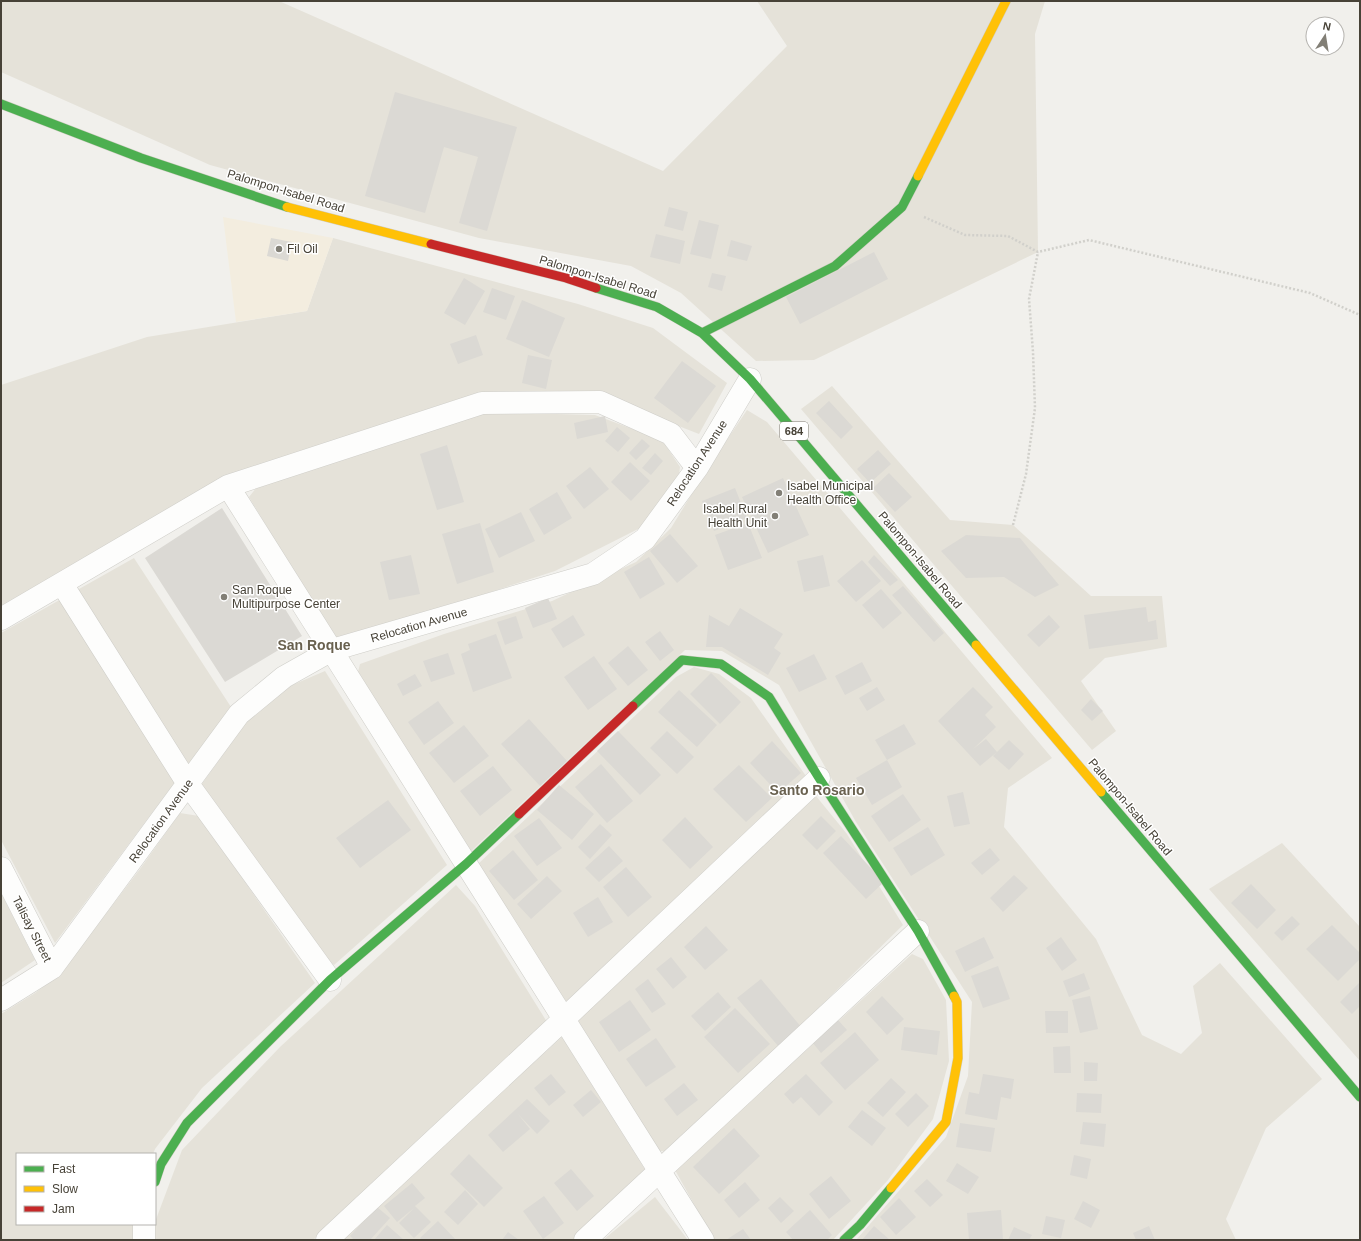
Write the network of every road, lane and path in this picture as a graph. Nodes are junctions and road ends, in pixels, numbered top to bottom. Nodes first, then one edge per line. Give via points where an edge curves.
1 (1006, 1) edge
2 (1, 104) edge
3 (902, 207) junction
4 (1038, 252) junction
5 (1360, 315) edge
6 (702, 333) junction
7 (750, 379) junction
8 (697, 468) junction
9 (228, 486) junction
10 (1013, 525) dead end
11 (62, 584) junction
12 (1, 619) edge
13 (332, 650) junction
14 (818, 778) junction
15 (188, 784) junction
16 (466, 864) junction
17 (1, 868) edge
18 (918, 931) junction
19 (52, 968) junction
20 (330, 980) junction
21 (1, 1000) edge
22 (564, 1019) junction
23 (1360, 1097) edge
24 (659, 1171) junction
25 (156, 1179) edge
26 (144, 1225) edge
27 (144, 1240) edge
28 (327, 1240) edge
29 (585, 1240) edge
30 (703, 1240) edge
31 (844, 1240) edge

1 - 3 main road
2 - 6 main road, Palompon-Isabel Road / 684 via 141,158 286,207 566,278 657,307
3 - 4 path via 966,236 1008,236
3 - 6 main road via 835,266
4 - 5 path via 1089,240 1310,293
4 - 10 path via 1029,299 1035,408 1026,474
6 - 7 main road, Palompon-Isabel Road / 684
7 - 8 street, Relocation Avenue
7 - 23 main road, Palompon-Isabel Road / 684
8 - 9 street via 671,434 600,402 482,403
8 - 13 street, Relocation Avenue via 645,539 593,574
9 - 11 street
9 - 13 street
11 - 12 street
11 - 15 street
13 - 15 street, Relocation Avenue via 284,677 239,714
13 - 16 street
14 - 16 main road via 769,696 722,664 682,660
14 - 18 main road
14 - 22 street
15 - 19 street, Relocation Avenue
15 - 20 street
16 - 20 main road
16 - 22 street
17 - 19 street, Talisay Street
18 - 24 street
18 - 31 main road via 957,1002 958,1058 946,1122 860,1225
19 - 21 street, Relocation Avenue
20 - 25 main road via 187,1123 161,1164
22 - 24 street
22 - 28 street
24 - 29 street
24 - 30 street
26 - 27 street

